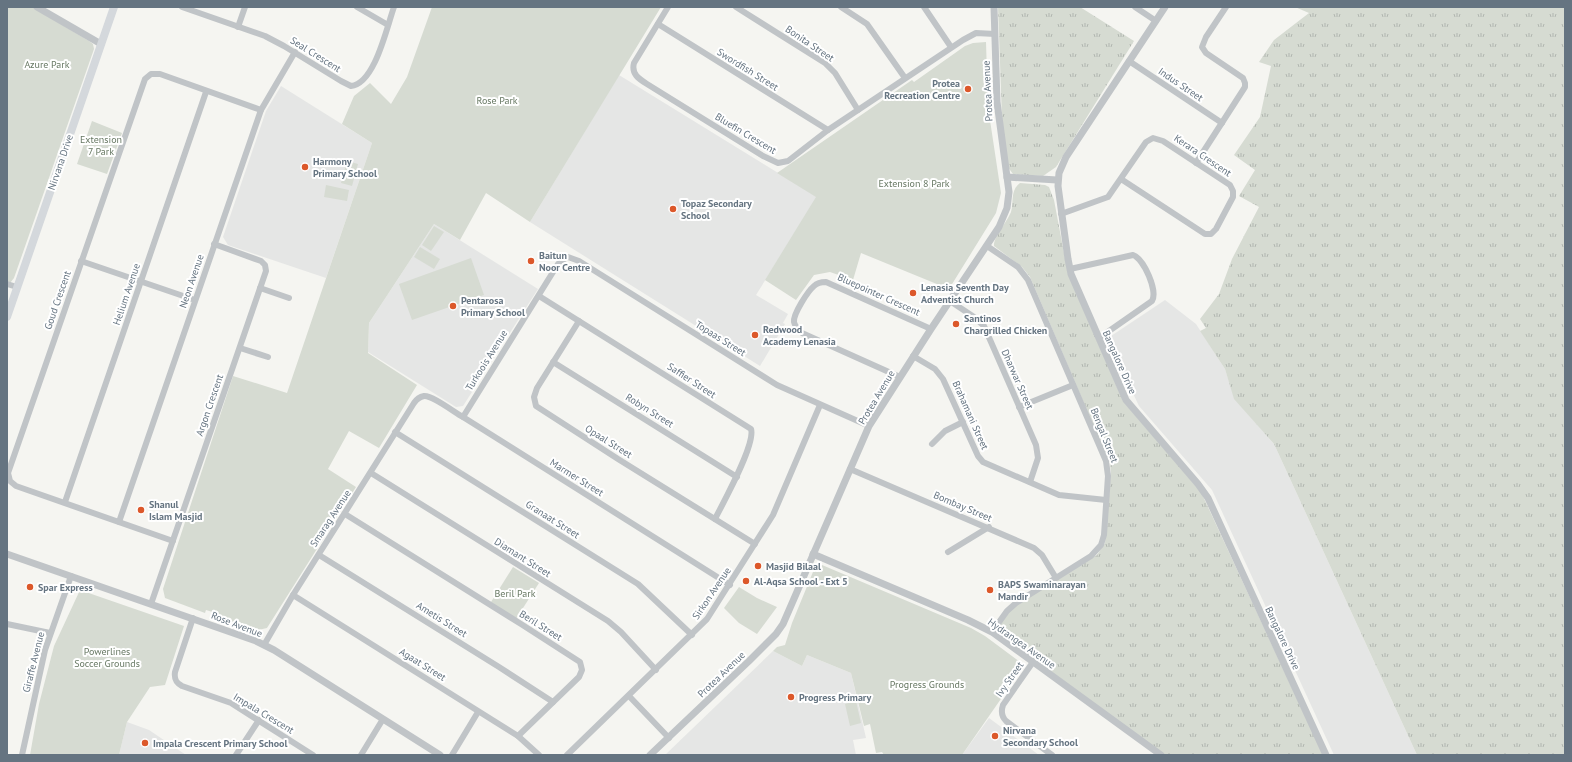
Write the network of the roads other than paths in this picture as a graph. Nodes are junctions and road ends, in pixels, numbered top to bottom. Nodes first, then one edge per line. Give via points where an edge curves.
1 (37, 7) edge
2 (114, 7) edge
3 (182, 7) edge
4 (245, 7) edge
5 (358, 7) edge
6 (394, 7) edge
7 (668, 7) edge
8 (736, 7) edge
9 (841, 7) edge
10 (924, 7) edge
11 (994, 7) edge
12 (1135, 7) edge
13 (1166, 7) edge
14 (1226, 7) edge
15 (1156, 21) junction
16 (658, 24) junction
17 (388, 25) junction
18 (238, 27) junction
19 (995, 34) junction
20 (101, 44) junction
21 (951, 47) junction
22 (295, 52) junction
23 (1129, 61) junction
24 (905, 78) junction
25 (206, 92) junction
26 (261, 110) junction
27 (858, 110) junction
28 (1222, 123) junction
29 (828, 130) junction
30 (1196, 162) junction
31 (1007, 177) junction
32 (1121, 179) junction
33 (1058, 180) junction
34 (1061, 214) junction
35 (214, 244) junction
36 (987, 246) junction
37 (568, 257) joint
38 (81, 261) junction
39 (1070, 269) junction
40 (141, 281) junction
41 (7, 284) edge
42 (17, 287) junction
43 (260, 288) junction
44 (539, 296) junction
45 (289, 298) dead end
46 (195, 300) junction
47 (950, 301) junction
48 (7, 317) edge
49 (579, 321) junction
50 (931, 329) junction
51 (1099, 338) junction
52 (240, 348) junction
53 (914, 356) junction
54 (268, 357) dead end
55 (553, 362) junction
56 (900, 377) junction
57 (1073, 385) junction
58 (414, 403) joint
59 (820, 405) junction
60 (1019, 407) junction
61 (463, 417) junction
62 (963, 422) junction
63 (870, 426) junction
64 (395, 432) junction
65 (932, 444) dead end
66 (850, 469) junction
67 (371, 473) junction
68 (737, 476) junction
69 (1030, 482) junction
70 (10, 484) edge
71 (1106, 500) junction
72 (65, 502) junction
73 (345, 514) junction
74 (715, 519) junction
75 (119, 522) junction
76 (989, 527) junction
77 (173, 541) junction
78 (755, 544) junction
79 (948, 552) dead end
80 (7, 554) edge
81 (813, 554) junction
82 (319, 555) junction
83 (71, 576) junction
84 (1056, 578) junction
85 (730, 585) junction
86 (293, 595) junction
87 (152, 604) junction
88 (193, 618) junction
89 (7, 624) edge
90 (992, 632) junction
91 (50, 633) junction
92 (692, 635) junction
93 (264, 645) junction
94 (1033, 662) junction
95 (656, 670) junction
96 (629, 696) junction
97 (553, 702) junction
98 (478, 712) junction
99 (383, 719) junction
100 (259, 720) junction
101 (518, 736) junction
102 (669, 738) junction
103 (22, 755) edge
104 (236, 755) edge
105 (313, 755) edge
106 (361, 755) edge
107 (440, 755) edge
108 (452, 755) edge
109 (539, 755) edge
110 (567, 755) edge
111 (650, 755) edge
112 (1052, 755) edge
113 (1161, 755) edge
114 (1326, 755) edge

1 - 20 street
2 - 20 main road, Nirvana Drive
3 - 18 street, Seal Crescent
4 - 18 street
5 - 17 street
6 - 17 street, Seal Crescent
7 - 16 street, Bluefin Crescent
8 - 27 street, Bonita Street via 825,62 835,73
9 - 24 street via 871,28
10 - 21 street
11 - 19 street, Protea Avenue
12 - 15 street
13 - 15 street, Bangalore Drive
14 - 28 street via 1202,47 1206,53 1240,76 1245,83 1244,90
15 - 23 street, Bangalore Drive
16 - 29 street, Swordfish Street
16 - 29 street, Bluefin Crescent via 634,63 635,75 643,82 778,163 788,161
17 - 22 street, Seal Crescent via 374,63 365,79 355,86 341,81
18 - 22 street, Seal Crescent via 265,36
19 - 21 street, Bluefin Crescent via 976,33
19 - 31 street, Protea Avenue via 998,114
20 - 42 main road, Nirvana Drive
21 - 24 street, Bluefin Crescent
22 - 26 street, Neon Avenue
23 - 28 street, Indus Street
23 - 33 street, Bangalore Drive via 1066,157
24 - 27 street, Bluefin Crescent
25 - 26 street, Goud Crescent
25 - 38 street, Goud Crescent via 160,74 147,76
25 - 40 street, Helium Avenue
26 - 35 street, Neon Avenue
27 - 29 street, Bluefin Crescent
28 - 30 street
30 - 32 street, Kerara Crescent via 1163,141 1153,138 1146,142
30 - 32 street, Kerara Crescent via 1230,185 1233,191 1231,201 1216,229 1208,235
31 - 33 street
31 - 36 street, Protea Avenue via 1007,208
32 - 34 street via 1106,198
33 - 34 street, Bangalore Drive
34 - 39 street, Bangalore Drive
35 - 43 street, Argon Crescent via 263,263 266,271
35 - 46 street, Neon Avenue
36 - 47 street, Protea Avenue
36 - 57 street, Bengal Street via 1018,267 1025,275
37 - 44 street, Turkoois Avenue via 561,261
37 - 59 street, Topaas Street via 579,261 777,385
38 - 40 street
38 - 70 street, Goud Crescent via 8,473
39 - 51 street, Bangalore Drive
39 - 51 street via 1133,255 1139,259 1148,273 1155,293 1152,301
40 - 46 street
40 - 72 street, Helium Avenue
41 - 42 street
42 - 48 main road, Nirvana Drive
43 - 45 street
43 - 52 street, Argon Crescent
44 - 49 street, Saffier Street
44 - 61 street, Turkoois Avenue
46 - 75 street, Neon Avenue
47 - 50 street, Protea Avenue
47 - 60 street, Dharwar Street via 984,326
49 - 55 street, Opaal Street
49 - 68 street, Saffier Street via 749,427 752,439
50 - 53 street, Protea Avenue
50 - 56 street, Bluepointer Crescent via 826,282 813,286 805,298 794,320 802,333
51 - 114 street, Bangalore Drive via 1129,405 1207,496
52 - 54 street
52 - 77 street, Argon Crescent
53 - 56 street, Protea Avenue
53 - 62 street, Brahamani Street via 940,374 948,386
55 - 68 street, Robyn Street
55 - 74 street, Opaal Street via 535,393 537,408
56 - 63 street, Protea Avenue
57 - 60 street
57 - 71 street, Bengal Street via 1107,466
58 - 61 street, Marmer Street via 420,397 428,396
58 - 64 street, Smarag Avenue
59 - 63 street, Topaas Street
59 - 78 street, Sirkon Avenue via 778,504
60 - 69 street, Dharwar Street via 1038,451
61 - 85 street, Marmer Street
62 - 65 street via 945,430
62 - 69 street, Brahamani Street via 980,459 986,464
63 - 66 street, Protea Avenue
64 - 67 street, Smarag Avenue
64 - 92 street, Granaat Street via 638,584
66 - 76 street, Bombay Street
66 - 81 street, Protea Avenue
67 - 73 street, Smarag Avenue
67 - 95 street, Diamant Street via 608,622 621,632
68 - 74 street, Saffier Street
69 - 71 street, Brahamani Street via 1059,494
70 - 72 street, Goud Crescent
71 - 84 street, Bengal Street via 1101,546 1091,556
72 - 75 street, Goud Crescent
73 - 82 street, Smarag Avenue
73 - 97 street, Beril Street via 577,660 581,664 581,675
74 - 78 street, Opaal Street
75 - 77 street, Goud Crescent
76 - 79 street
76 - 84 street, Bombay Street via 1034,548 1042,555
77 - 87 street, Argon Crescent
78 - 85 street, Sirkon Avenue
80 - 83 street, Rose Avenue
81 - 90 street, Hydrangea Avenue
81 - 102 street, Protea Avenue via 786,620 776,634
82 - 86 street, Smarag Avenue
82 - 97 street, Ametis Street
83 - 87 street, Rose Avenue
83 - 91 street, Giraffe Avenue
84 - 90 street, Bengal Street via 1010,607
85 - 92 street, Sirkon Avenue via 707,619
86 - 93 street, Smarag Avenue
86 - 98 street, Agaat Street
87 - 88 street, Rose Avenue
88 - 93 street, Rose Avenue
88 - 100 street, Impala Crescent via 175,672 177,682 231,703
89 - 91 street
90 - 94 street, Hydrangea Avenue
91 - 103 street, Giraffe Avenue
92 - 95 street, Sirkon Avenue
93 - 99 street, Rose Avenue
94 - 112 street, Ivy Street via 1003,704 1002,716
94 - 113 street, Hydrangea Avenue
95 - 96 street, Sirkon Avenue
96 - 102 street
96 - 110 street, Sirkon Avenue
97 - 101 street, Beril Street
98 - 101 street, Agaat Street
98 - 108 street
99 - 106 street
99 - 107 street, Rose Avenue
100 - 104 street
100 - 105 street, Impala Crescent
101 - 109 street, Agaat Street
102 - 111 street, Protea Avenue

